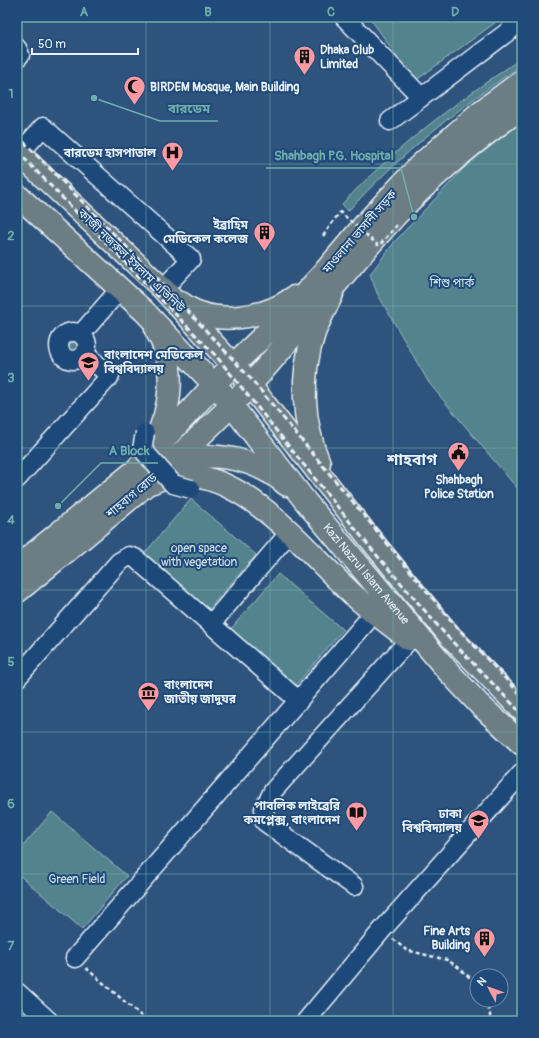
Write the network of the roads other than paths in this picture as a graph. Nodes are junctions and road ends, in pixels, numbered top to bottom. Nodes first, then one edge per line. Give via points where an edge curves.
1 (344, 17) edge
2 (522, 21) edge
3 (17, 48) edge
4 (17, 58) edge
5 (522, 81) edge
6 (422, 97) junction
7 (522, 108) edge
8 (390, 121) dead end
9 (18, 153) edge
10 (17, 195) edge
11 (328, 283) junction
12 (120, 289) junction
13 (163, 289) junction
14 (144, 311) junction
15 (81, 334) junction
16 (85, 354) junction
17 (232, 384) junction
18 (145, 433) dead end
19 (149, 476) junction
20 (17, 479) edge
21 (327, 482) junction
22 (191, 489) dead end
23 (306, 502) junction
24 (290, 532) junction
25 (17, 567) edge
26 (17, 592) edge
27 (375, 612) junction
28 (211, 624) junction
29 (409, 640) junction
30 (447, 670) junction
31 (17, 678) edge
32 (299, 701) junction
33 (522, 710) edge
34 (522, 744) edge
35 (522, 773) edge
36 (354, 886) dead end
37 (75, 958) road end
38 (17, 992) edge
39 (49, 1021) edge
40 (306, 1021) edge

1 - 6 street
2 - 6 street
3 - 4 street via 20,55
5 - 11 main road, মাওলানা ভাসানী সড়ক via 480,112 419,166 357,233
6 - 8 street
7 - 11 main road, মাওলানা ভাসানী সড়ক via 486,133 447,166
9 - 13 main road, কাজী নজরুল ইসলাম এভিনিউ
9 - 13 street via 43,127 191,259
10 - 12 main road
11 - 13 main road via 268,311 216,318 186,307
11 - 17 main road, মাওলানা ভাসানী সড়ক via 286,314
11 - 21 main road via 307,364 304,393 311,444
12 - 14 main road
12 - 15 street
13 - 17 main road, কাজী নজরুল ইসলাম এভিনিউ
14 - 17 main road
14 - 19 main road via 161,338 167,356 169,377 169,397 164,422 155,442
15 - 16 street via 87,341
15 - 16 street via 72,332 64,336 60,340 60,350 69,360 78,360
16 - 20 street via 110,376
17 - 19 main road, শাহবাগ রোড
17 - 21 main road, Kazi Nazrul Islam Avenue
17 - 23 main road, Kazi Nazrul Islam Avenue
18 - 19 street, bridge via 142,449
19 - 22 street, bridge
19 - 23 main road via 198,456 223,457 251,464 278,478
19 - 24 main road via 185,476 227,484 248,497
19 - 25 main road, শাহবাগ রোড
19 - 26 main road, শাহবাগ রোড
21 - 33 main road, Kazi Nazrul Islam Avenue via 450,636
23 - 30 main road, Kazi Nazrul Islam Avenue
24 - 27 main road via 347,589
24 - 28 street
27 - 29 main road
27 - 32 street
28 - 31 street via 135,558 129,556 119,562
28 - 32 street
29 - 30 main road
29 - 36 street via 273,791 264,809 265,822
30 - 34 main road, Kazi Nazrul Islam Avenue
32 - 37 street
35 - 40 street via 382,930
38 - 39 street

